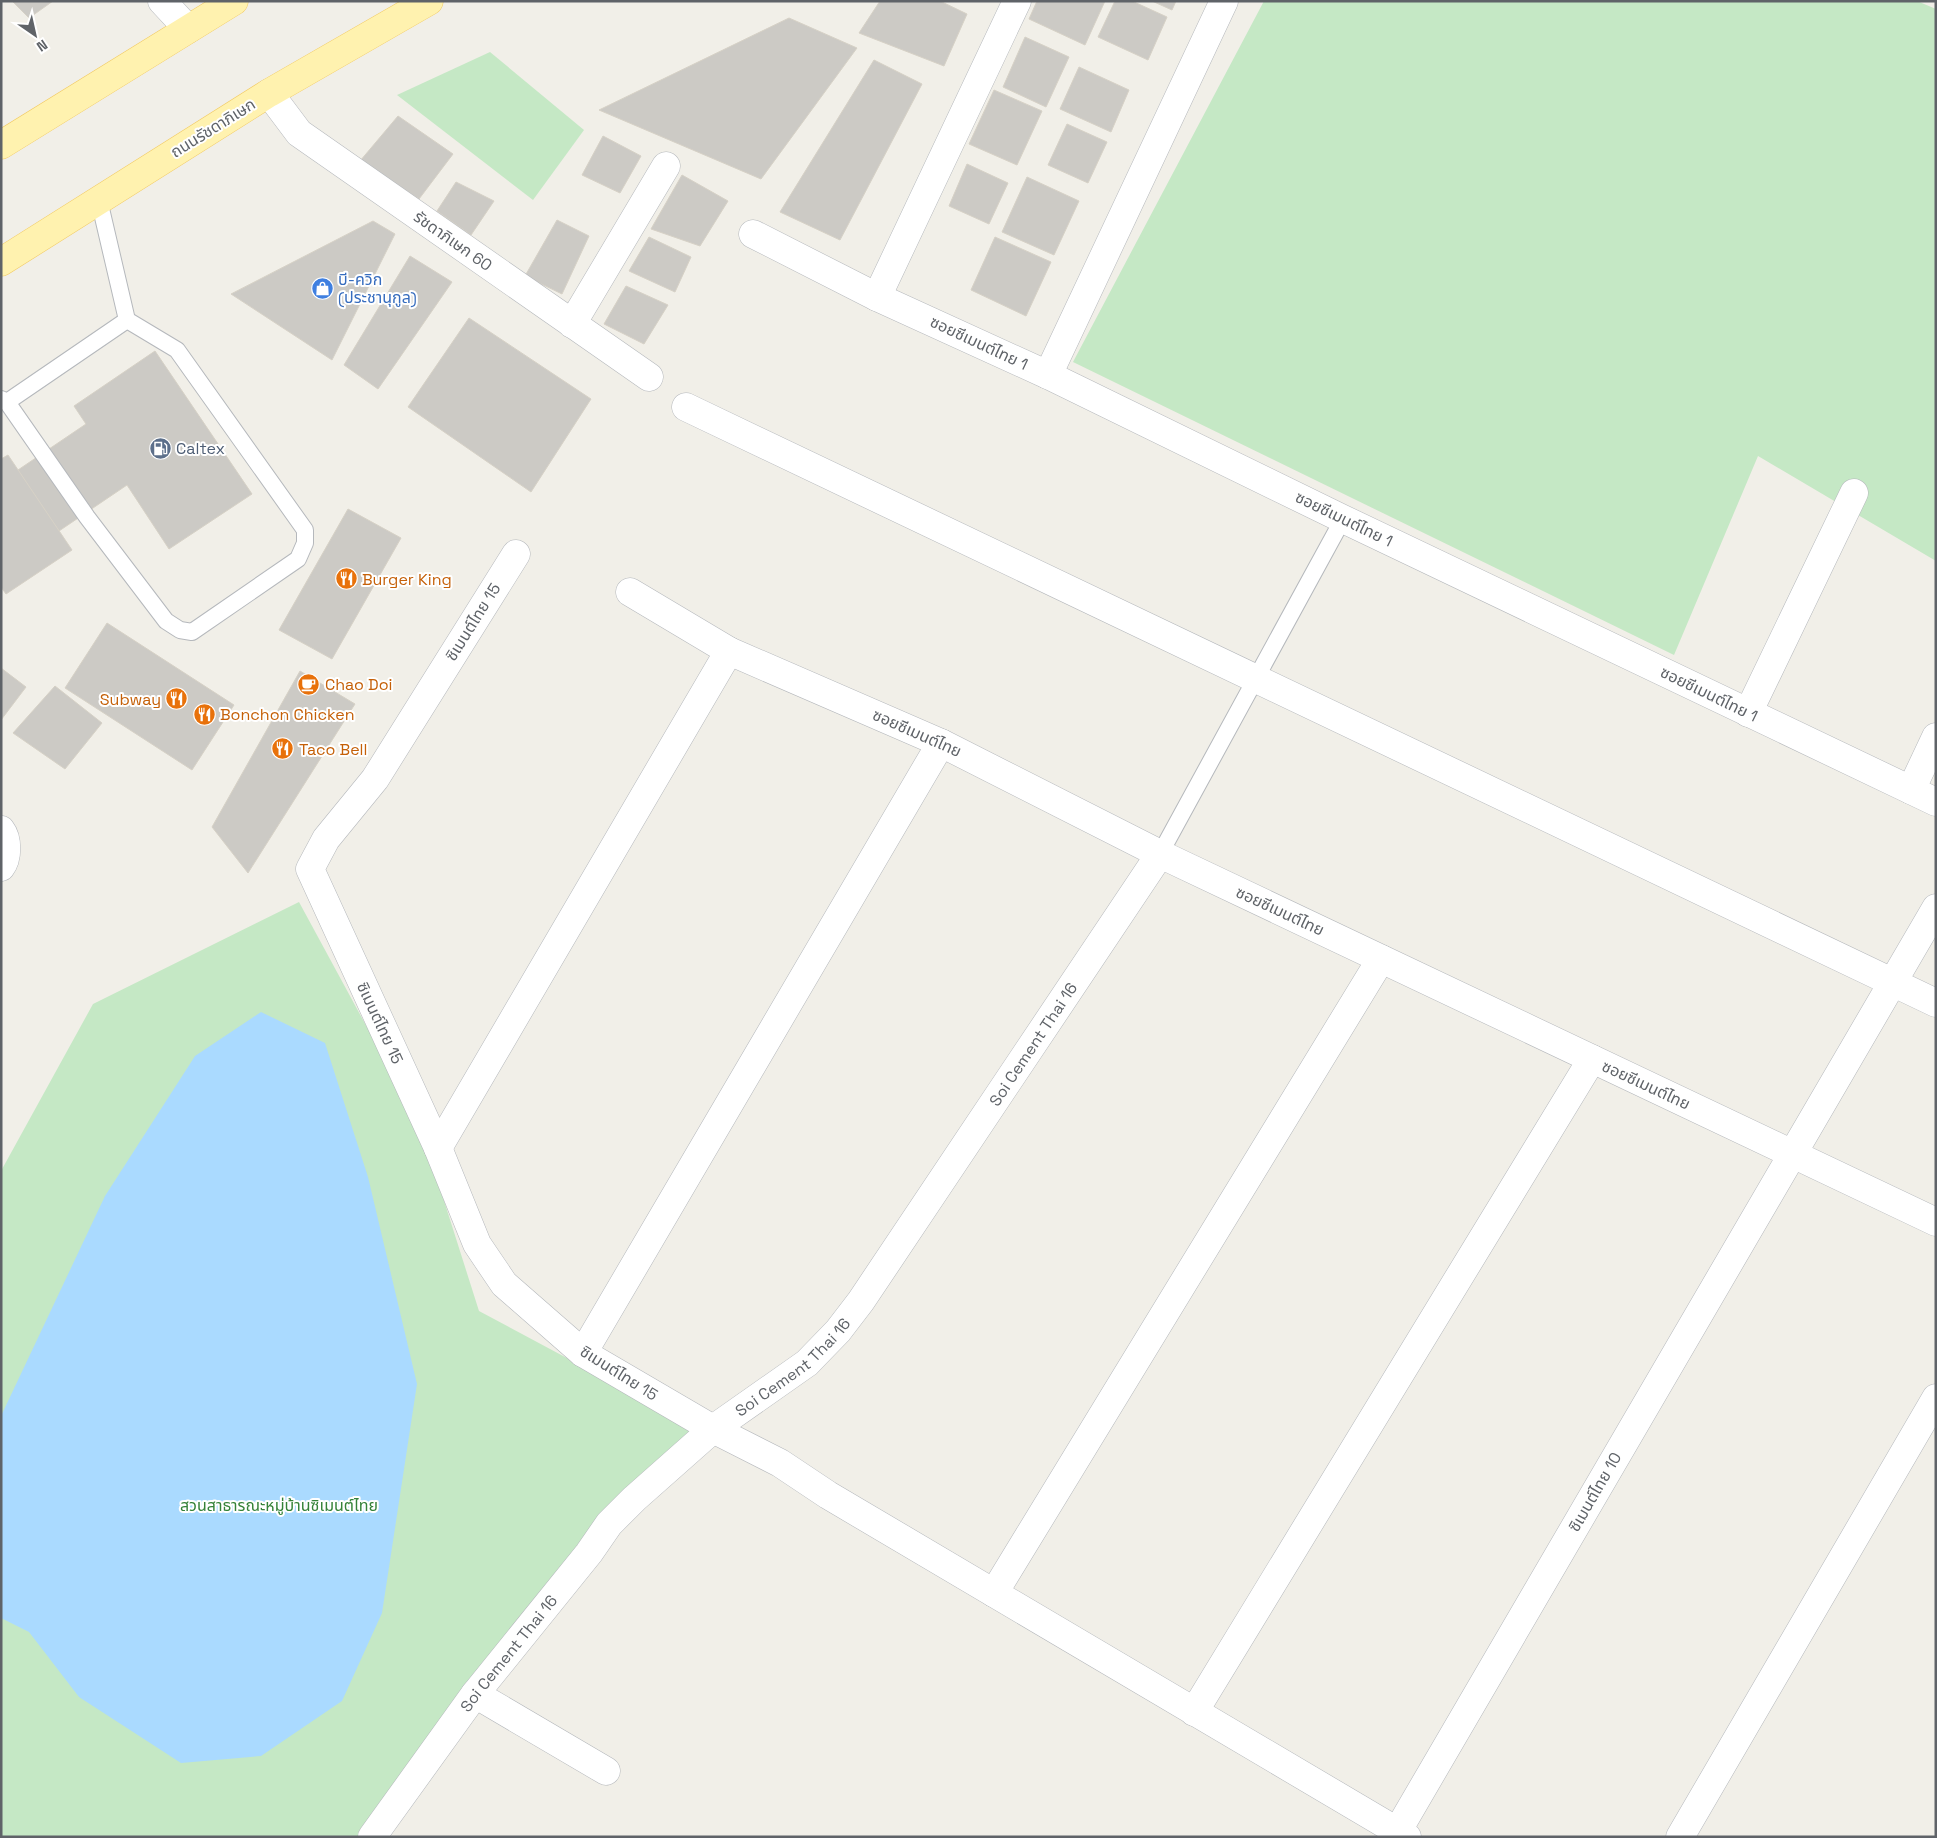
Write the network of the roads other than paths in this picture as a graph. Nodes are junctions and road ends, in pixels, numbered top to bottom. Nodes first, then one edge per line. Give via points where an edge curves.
1 (162, 1) edge
2 (234, 1) edge
3 (429, 1) edge
4 (1018, 1) edge
5 (1224, 1) edge
6 (188, 29) junction
7 (270, 93) junction
8 (1, 145) edge
9 (666, 166) dead end
10 (99, 200) junction
11 (753, 234) dead end
12 (1, 262) edge
13 (877, 297) junction
14 (127, 320) junction
15 (572, 324) junction
16 (1048, 375) junction
17 (649, 377) dead end
18 (4, 401) edge
19 (686, 407) dead end
20 (1854, 493) dead end
21 (1343, 519) junction
22 (516, 554) dead end
23 (630, 592) dead end
24 (730, 651) junction
25 (1255, 679) junction
26 (1748, 712) junction
27 (1936, 737) edge
28 (941, 743) junction
29 (1911, 790) junction
30 (1936, 802) edge
31 (1, 830) edge
32 (1160, 854) junction
33 (1, 867) edge
34 (1936, 908) edge
35 (1381, 958) junction
36 (1892, 983) junction
37 (1936, 1004) edge
38 (1592, 1059) junction
39 (438, 1148) junction
40 (1792, 1153) junction
41 (1936, 1222) edge
42 (583, 1353) junction
43 (1936, 1398) edge
44 (713, 1429) junction
45 (994, 1593) junction
46 (475, 1694) junction
47 (1194, 1712) junction
48 (606, 1771) dead end
49 (1402, 1834) edge
50 (372, 1837) edge
51 (1680, 1837) edge

1 - 6 street
2 - 6 main road
3 - 7 main road, ถนนรัชดาภิเษก
4 - 13 street
5 - 16 street
6 - 8 main road
7 - 10 main road, ถนนรัชดาภิเษก
7 - 15 street, รัชดาภิเษก 60 via 300,133
9 - 15 street
10 - 12 main road, ถนนรัชดาภิเษก
10 - 14 lane
11 - 13 street, ซอยซีเมนต์ไทย 1
13 - 16 street, ซอยซีเมนต์ไทย 1
14 - 18 lane
14 - 18 lane via 177,350 305,530 305,543 298,558 192,632 180,630 166,621 87,518
15 - 17 street, รัชดาภิเษก 60
16 - 21 street, ซอยซีเมนต์ไทย 1
19 - 25 street
20 - 26 street
21 - 25 lane
21 - 26 street, ซอยซีเมนต์ไทย 1
22 - 39 street, ซิเมนต์ไทย 15 via 375,779 326,838 310,869
23 - 24 street, ซอยซีเมนต์ไทย
24 - 28 street, ซอยซีเมนต์ไทย
24 - 39 street
25 - 32 lane
25 - 36 street
26 - 29 street, ซอยซีเมนต์ไทย 1
27 - 29 street
28 - 32 street, ซอยซีเมนต์ไทย
28 - 42 street
29 - 30 street, ซอยซีเมนต์ไทย 1
31 - 33 street via 5,836 5,862
32 - 35 street, ซอยซีเมนต์ไทย
32 - 44 street, Soi Cement Thai 16 via 838,1331 807,1363
34 - 36 street, ซิเมนต์ไทย 10
35 - 38 street, ซอยซีเมนต์ไทย
35 - 45 street
36 - 37 street
36 - 40 street, ซิเมนต์ไทย 10
38 - 40 street, ซอยซีเมนต์ไทย
38 - 47 street
39 - 42 street, ซิเมนต์ไทย 15 via 477,1244 504,1284
40 - 41 street, ซอยซีเมนต์ไทย
40 - 49 street, ซิเมนต์ไทย 10
42 - 44 street, ซิเมนต์ไทย 15
43 - 51 street
44 - 45 street, ซิเมนต์ไทย 15 via 780,1463
44 - 46 street, Soi Cement Thai 16 via 609,1524
45 - 47 street, ซิเมนต์ไทย 15
46 - 48 street
46 - 50 street, Soi Cement Thai 16
47 - 49 street, ซิเมนต์ไทย 15

